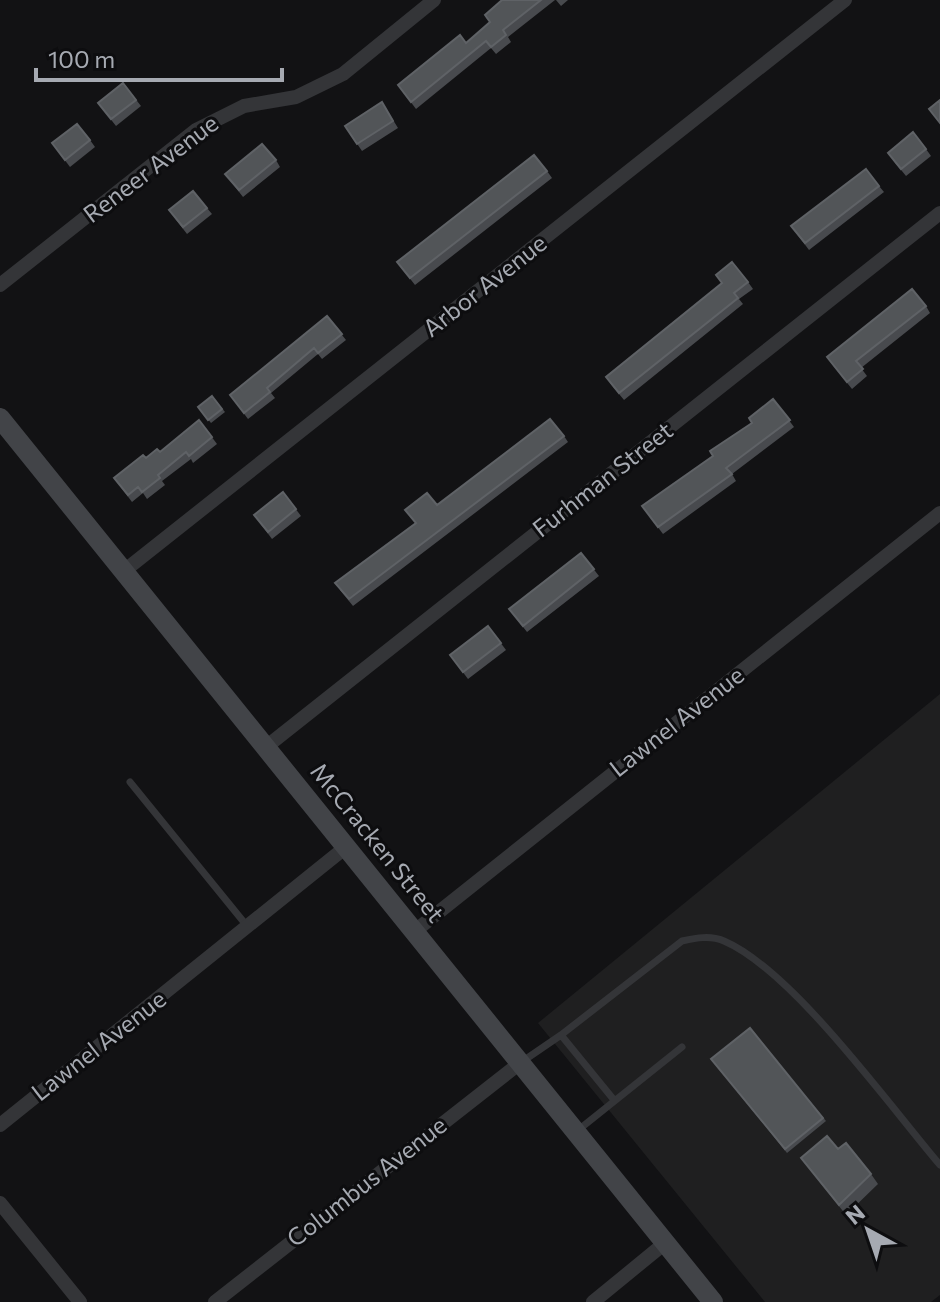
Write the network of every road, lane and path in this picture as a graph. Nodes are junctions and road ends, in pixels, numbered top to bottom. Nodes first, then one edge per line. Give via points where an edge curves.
1 (434, 0) edge
2 (845, 0) edge
3 (940, 213) edge
4 (0, 285) edge
5 (0, 418) edge
6 (940, 513) edge
7 (124, 571) junction
8 (266, 747) junction
9 (130, 782) dead end
10 (346, 847) junction
11 (249, 927) junction
12 (415, 931) junction
13 (561, 1035) junction
14 (682, 1047) dead end
15 (520, 1063) junction
16 (614, 1100) junction
17 (0, 1125) edge
18 (575, 1132) junction
19 (940, 1165) edge
20 (0, 1203) edge
21 (665, 1243) junction
22 (80, 1302) edge
23 (215, 1302) edge
24 (593, 1302) edge
25 (713, 1302) edge

1 - 4 street, Reneer Avenue via 331,80 296,97 244,106 196,130
2 - 7 street, Arbor Avenue
3 - 8 street, Furhman Street
5 - 7 street, McCracken Street
6 - 12 street, Lawnel Avenue
7 - 8 street, McCracken Street
8 - 10 street, McCracken Street
9 - 11 lane
10 - 11 street, Lawnel Avenue
10 - 12 street, McCracken Street
11 - 17 street, Lawnel Avenue
12 - 15 street, McCracken Street
13 - 15 lane
13 - 16 lane
13 - 19 lane via 682,941 721,940 747,953 798,998
14 - 16 lane
15 - 18 street, McCracken Street
15 - 23 street, Columbus Avenue
16 - 18 lane
18 - 21 street, McCracken Street
20 - 22 street
21 - 24 street
21 - 25 street, McCracken Street

